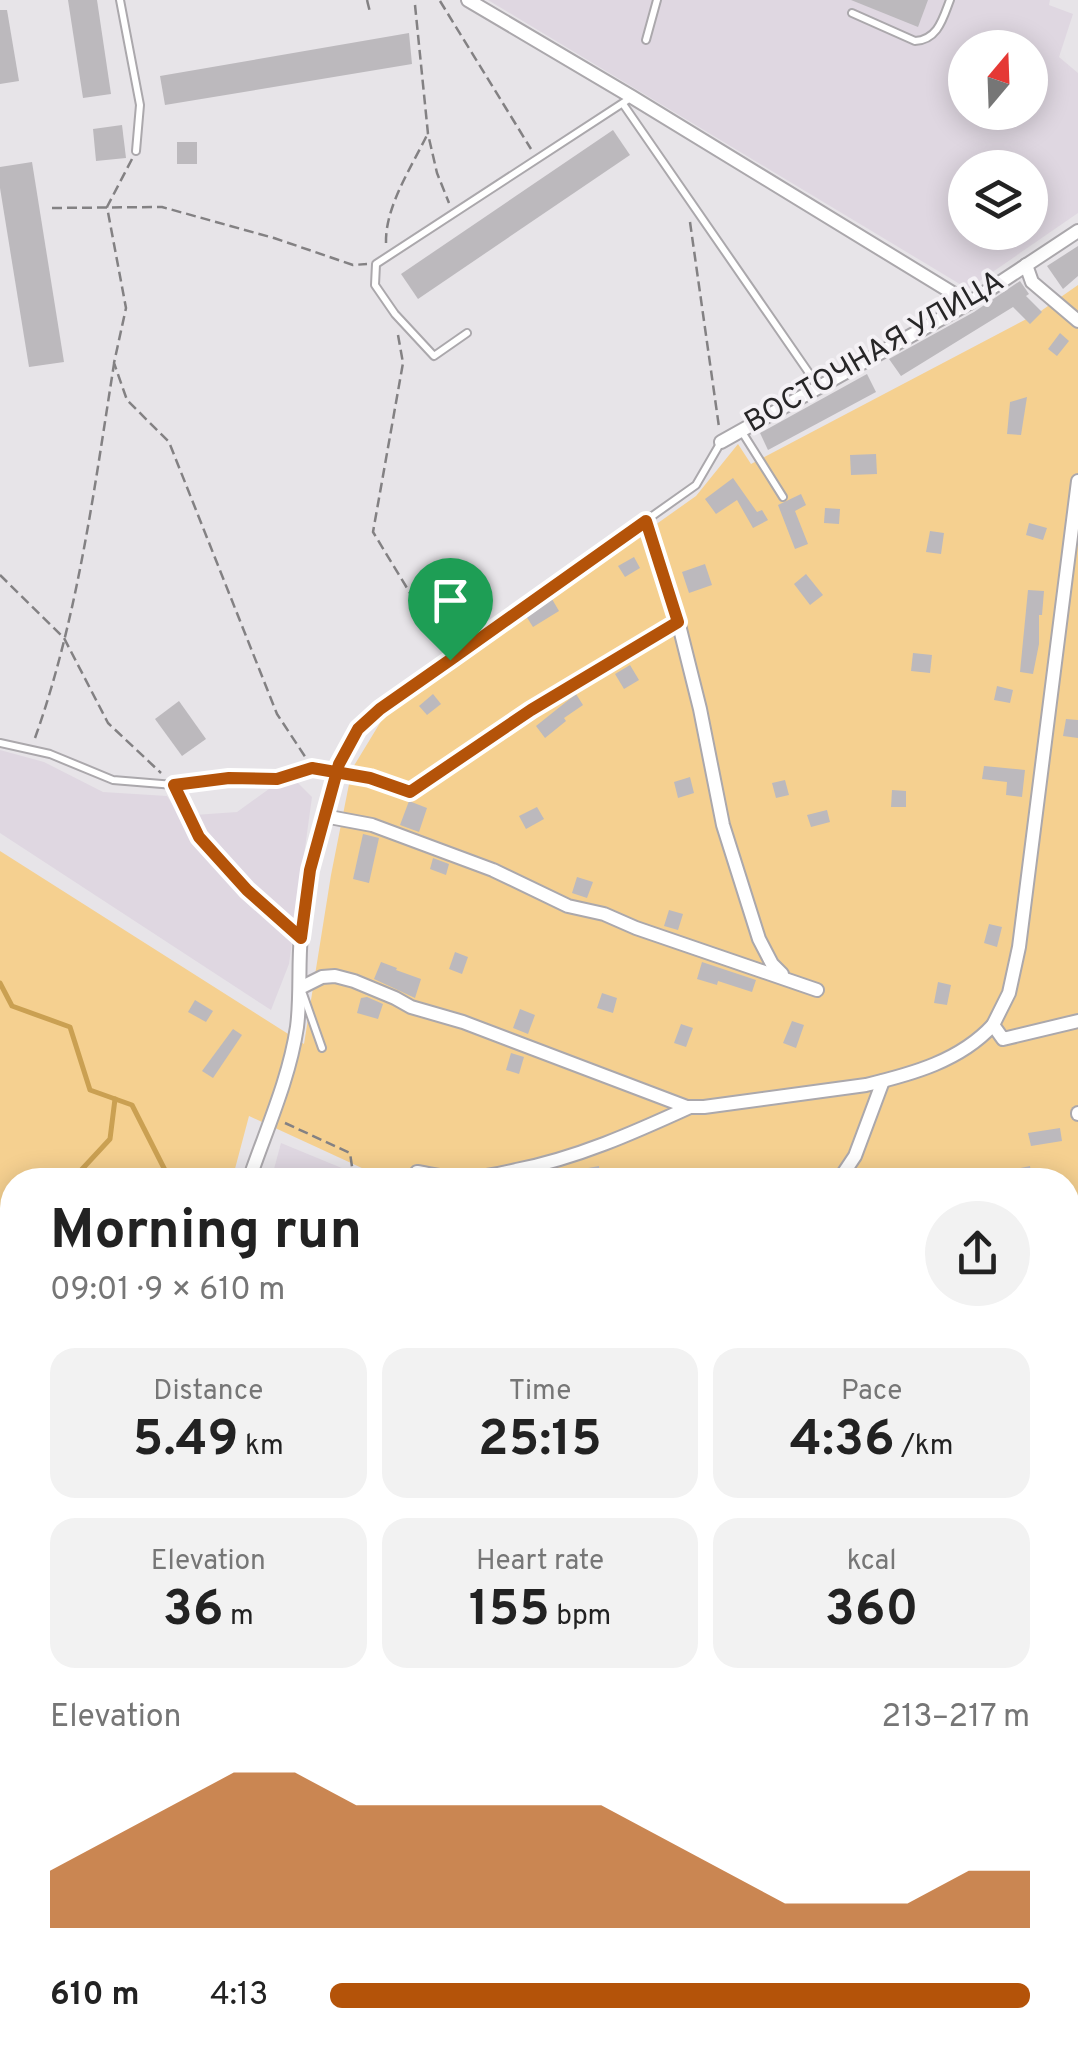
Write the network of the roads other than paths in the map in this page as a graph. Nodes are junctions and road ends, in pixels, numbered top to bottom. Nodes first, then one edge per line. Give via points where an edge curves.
1 (120, 0) edge
2 (468, 0) edge
3 (657, 0) edge
4 (950, 0) edge
5 (852, 14) dead end
6 (646, 40) dead end
7 (628, 100) junction
8 (136, 151) road end
9 (1078, 230) edge
10 (1026, 265) junction
11 (969, 303) junction
12 (1078, 321) edge
13 (466, 333) dead end
14 (819, 388) junction
15 (742, 431) junction
16 (722, 442) joint
17 (1078, 481) edge
18 (783, 497) dead end
19 (646, 521) junction
20 (678, 622) junction
21 (0, 743) edge
22 (337, 768) junction
23 (324, 816) junction
24 (788, 979) junction
25 (300, 988) junction
26 (817, 990) dead end
27 (1078, 1021) edge
28 (992, 1026) junction
29 (322, 1048) dead end
30 (884, 1081) junction
31 (690, 1107) junction
32 (253, 1168) edge
33 (530, 1168) edge
34 (849, 1168) edge

1 - 8 lane via 140,105
2 - 7 street
3 - 6 lane
4 - 5 lane via 926,40
7 - 11 street
7 - 13 lane via 376,264 375,285 434,356
7 - 14 lane
9 - 10 street, ВОСТОЧНАЯ УЛИЦА
10 - 11 street, ВОСТОЧНАЯ УЛИЦА
10 - 12 street via 1032,282
11 - 14 street, ВОСТОЧНАЯ УЛИЦА
14 - 15 street, ВОСТОЧНАЯ УЛИЦА
15 - 16 street, ВОСТОЧНАЯ УЛИЦА
15 - 18 lane
16 - 19 lane via 696,485
17 - 28 street via 1019,947 1009,993
19 - 20 street
19 - 22 lane via 380,709 358,729
20 - 22 lane via 410,792
20 - 24 street via 758,939
21 - 22 lane via 50,754 113,780 174,785
22 - 23 street
23 - 24 street via 372,825 568,906
23 - 25 street via 310,870
24 - 26 street
25 - 29 lane
25 - 31 street via 322,977 354,982
25 - 32 street via 289,1061
27 - 28 street via 1003,1039
28 - 30 street via 948,1058
30 - 31 street
30 - 34 street
31 - 33 street via 578,1155

